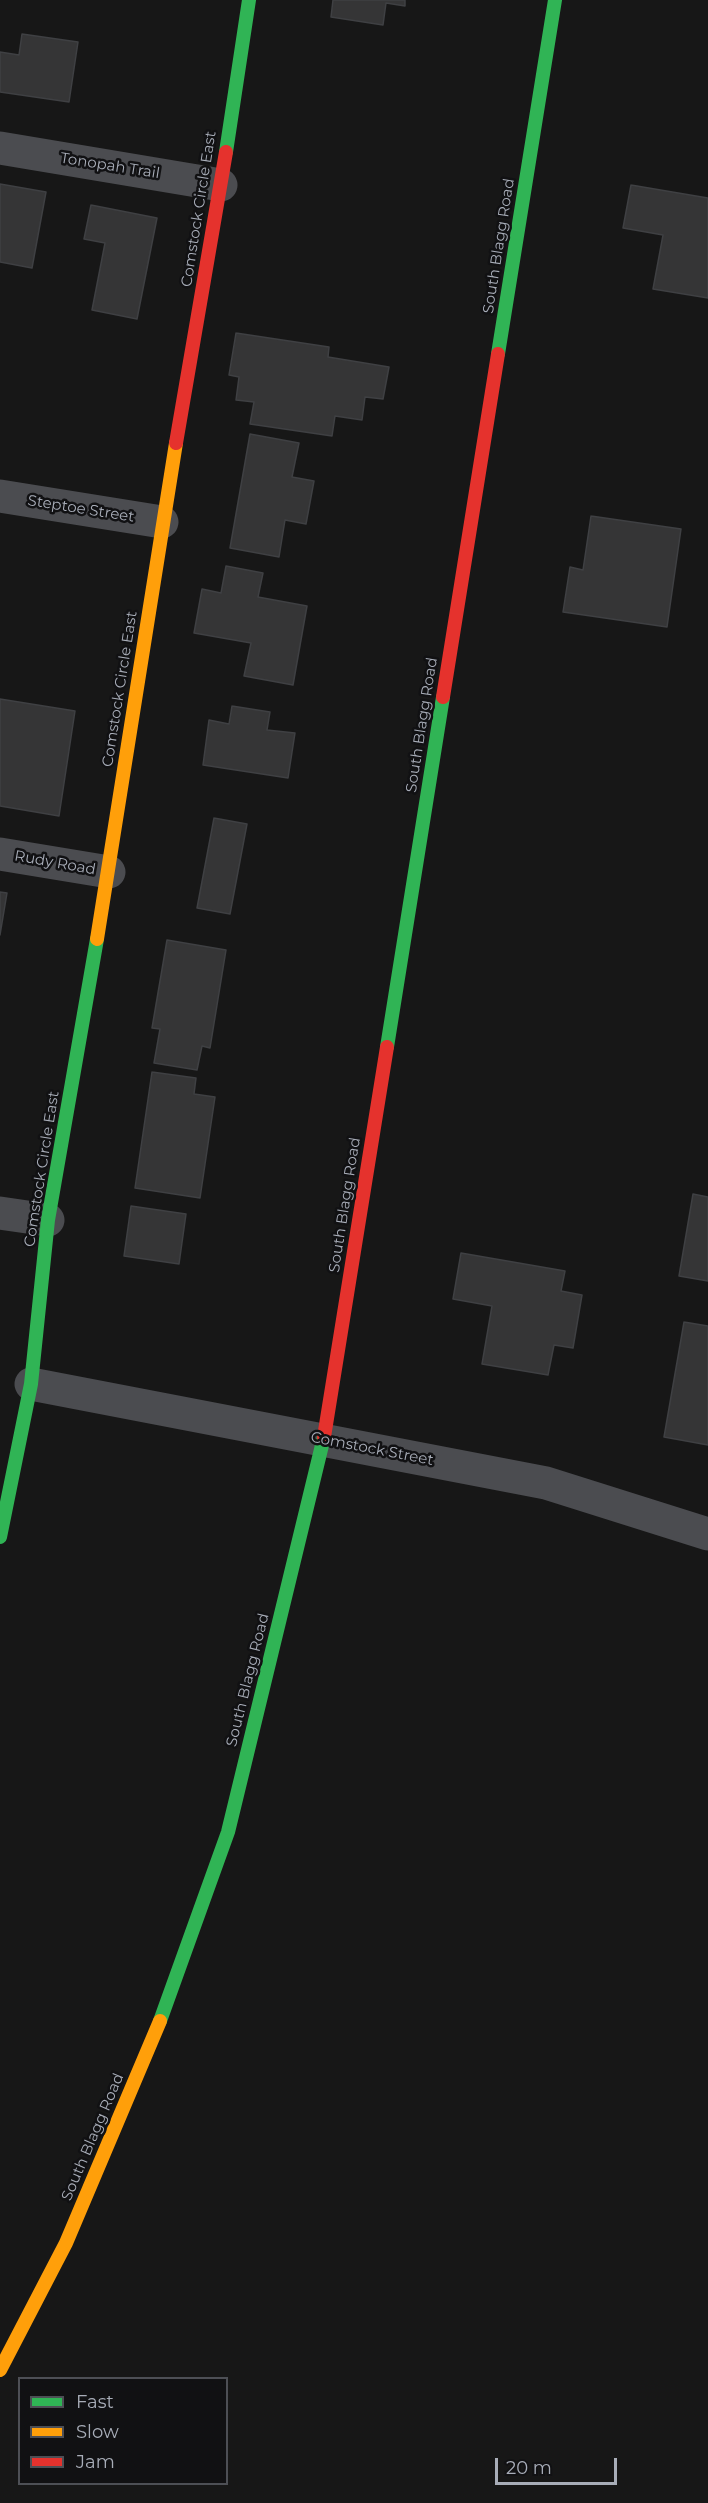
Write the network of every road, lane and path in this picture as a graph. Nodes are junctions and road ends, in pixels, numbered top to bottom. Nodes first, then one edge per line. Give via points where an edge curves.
1 (249, 0) edge
2 (555, 0) edge
3 (0, 148) edge
4 (221, 185) junction
5 (0, 496) edge
6 (162, 522) junction
7 (0, 854) edge
8 (109, 873) junction
9 (0, 1213) edge
10 (48, 1220) junction
11 (31, 1384) junction
12 (324, 1439) junction
13 (708, 1534) edge
14 (0, 1537) edge
15 (0, 2370) edge

1 - 4 main road, Comstock Circle East
2 - 12 main road, South Blagg Road
3 - 4 street, Tonopah Trail
4 - 6 main road, Comstock Circle East
5 - 6 street, Steptoe Street
6 - 8 main road, Comstock Circle East
7 - 8 street, Rudy Road
8 - 10 main road, Comstock Circle East
9 - 10 street
10 - 11 main road, Comstock Circle East
11 - 12 street, Comstock Street
11 - 14 main road, Comstock Circle East
12 - 13 street, Comstock Street via 546,1483
12 - 15 main road, South Blagg Road via 228,1832 159,2024 85,2199

